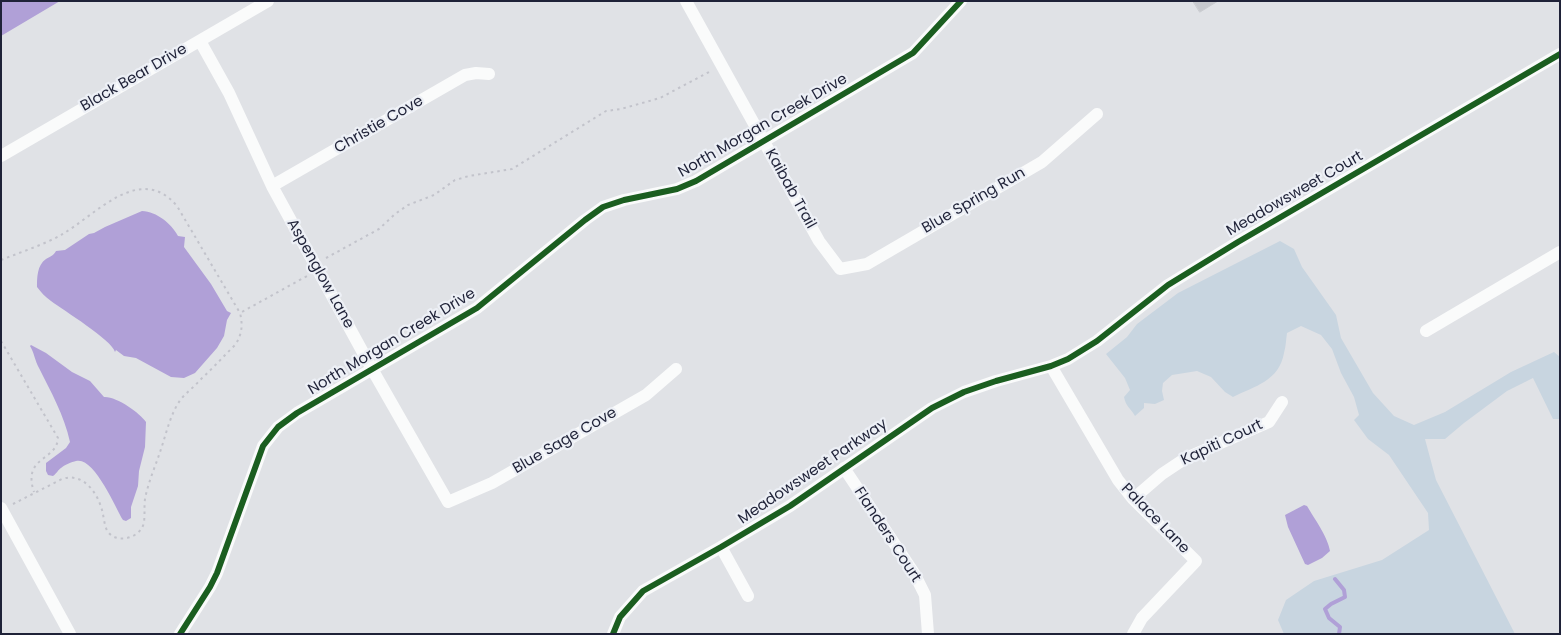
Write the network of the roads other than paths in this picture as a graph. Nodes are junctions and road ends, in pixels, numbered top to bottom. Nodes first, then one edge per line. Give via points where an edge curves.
1 (268, 1) edge
2 (686, 1) edge
3 (961, 1) edge
4 (200, 41) junction
5 (1560, 54) edge
6 (489, 74) dead end
7 (1097, 114) dead end
8 (763, 142) junction
9 (1, 156) edge
10 (272, 186) junction
11 (1560, 252) edge
12 (840, 269) joint
13 (1426, 330) dead end
14 (1051, 366) junction
15 (372, 369) junction
16 (676, 369) dead end
17 (1282, 402) dead end
18 (844, 468) junction
19 (1133, 499) junction
20 (448, 502) joint
21 (2, 509) edge
22 (721, 548) junction
23 (748, 596) dead end
24 (70, 634) edge
25 (180, 634) edge
26 (613, 634) edge
27 (928, 634) edge
28 (1132, 634) edge

1 - 4 street, Black Bear Drive
2 - 8 street, Kaibab Trail
3 - 8 street, North Morgan Creek Drive via 913,53
4 - 9 street, Black Bear Drive
4 - 10 street, Aspenglow Lane via 229,93
5 - 14 street, Meadowsweet Court via 1168,284 1097,341
6 - 10 street, Christie Cove via 465,76
7 - 12 street, Blue Spring Run via 1042,162 867,264
8 - 12 street, Kaibab Trail via 819,241
8 - 15 street, North Morgan Creek Drive via 677,189 603,207 477,308
10 - 15 street, Aspenglow Lane
11 - 13 street
14 - 18 street, Meadowsweet Parkway via 964,392 932,408
14 - 19 street, Palace Lane via 1118,480
15 - 20 street, Aspenglow Lane
15 - 25 street, North Morgan Creek Drive via 297,413 278,427 263,446 217,573
16 - 20 street, Blue Sage Cove via 646,395 492,483
17 - 19 street, Kapiti Court via 1269,422 1186,458
18 - 22 street, Meadowsweet Parkway
18 - 27 street, Flanders Court via 918,580 925,594
19 - 28 street, Palace Lane via 1196,561 1142,618
21 - 24 street
22 - 23 street
22 - 26 street, Meadowsweet Parkway via 643,591 620,616

